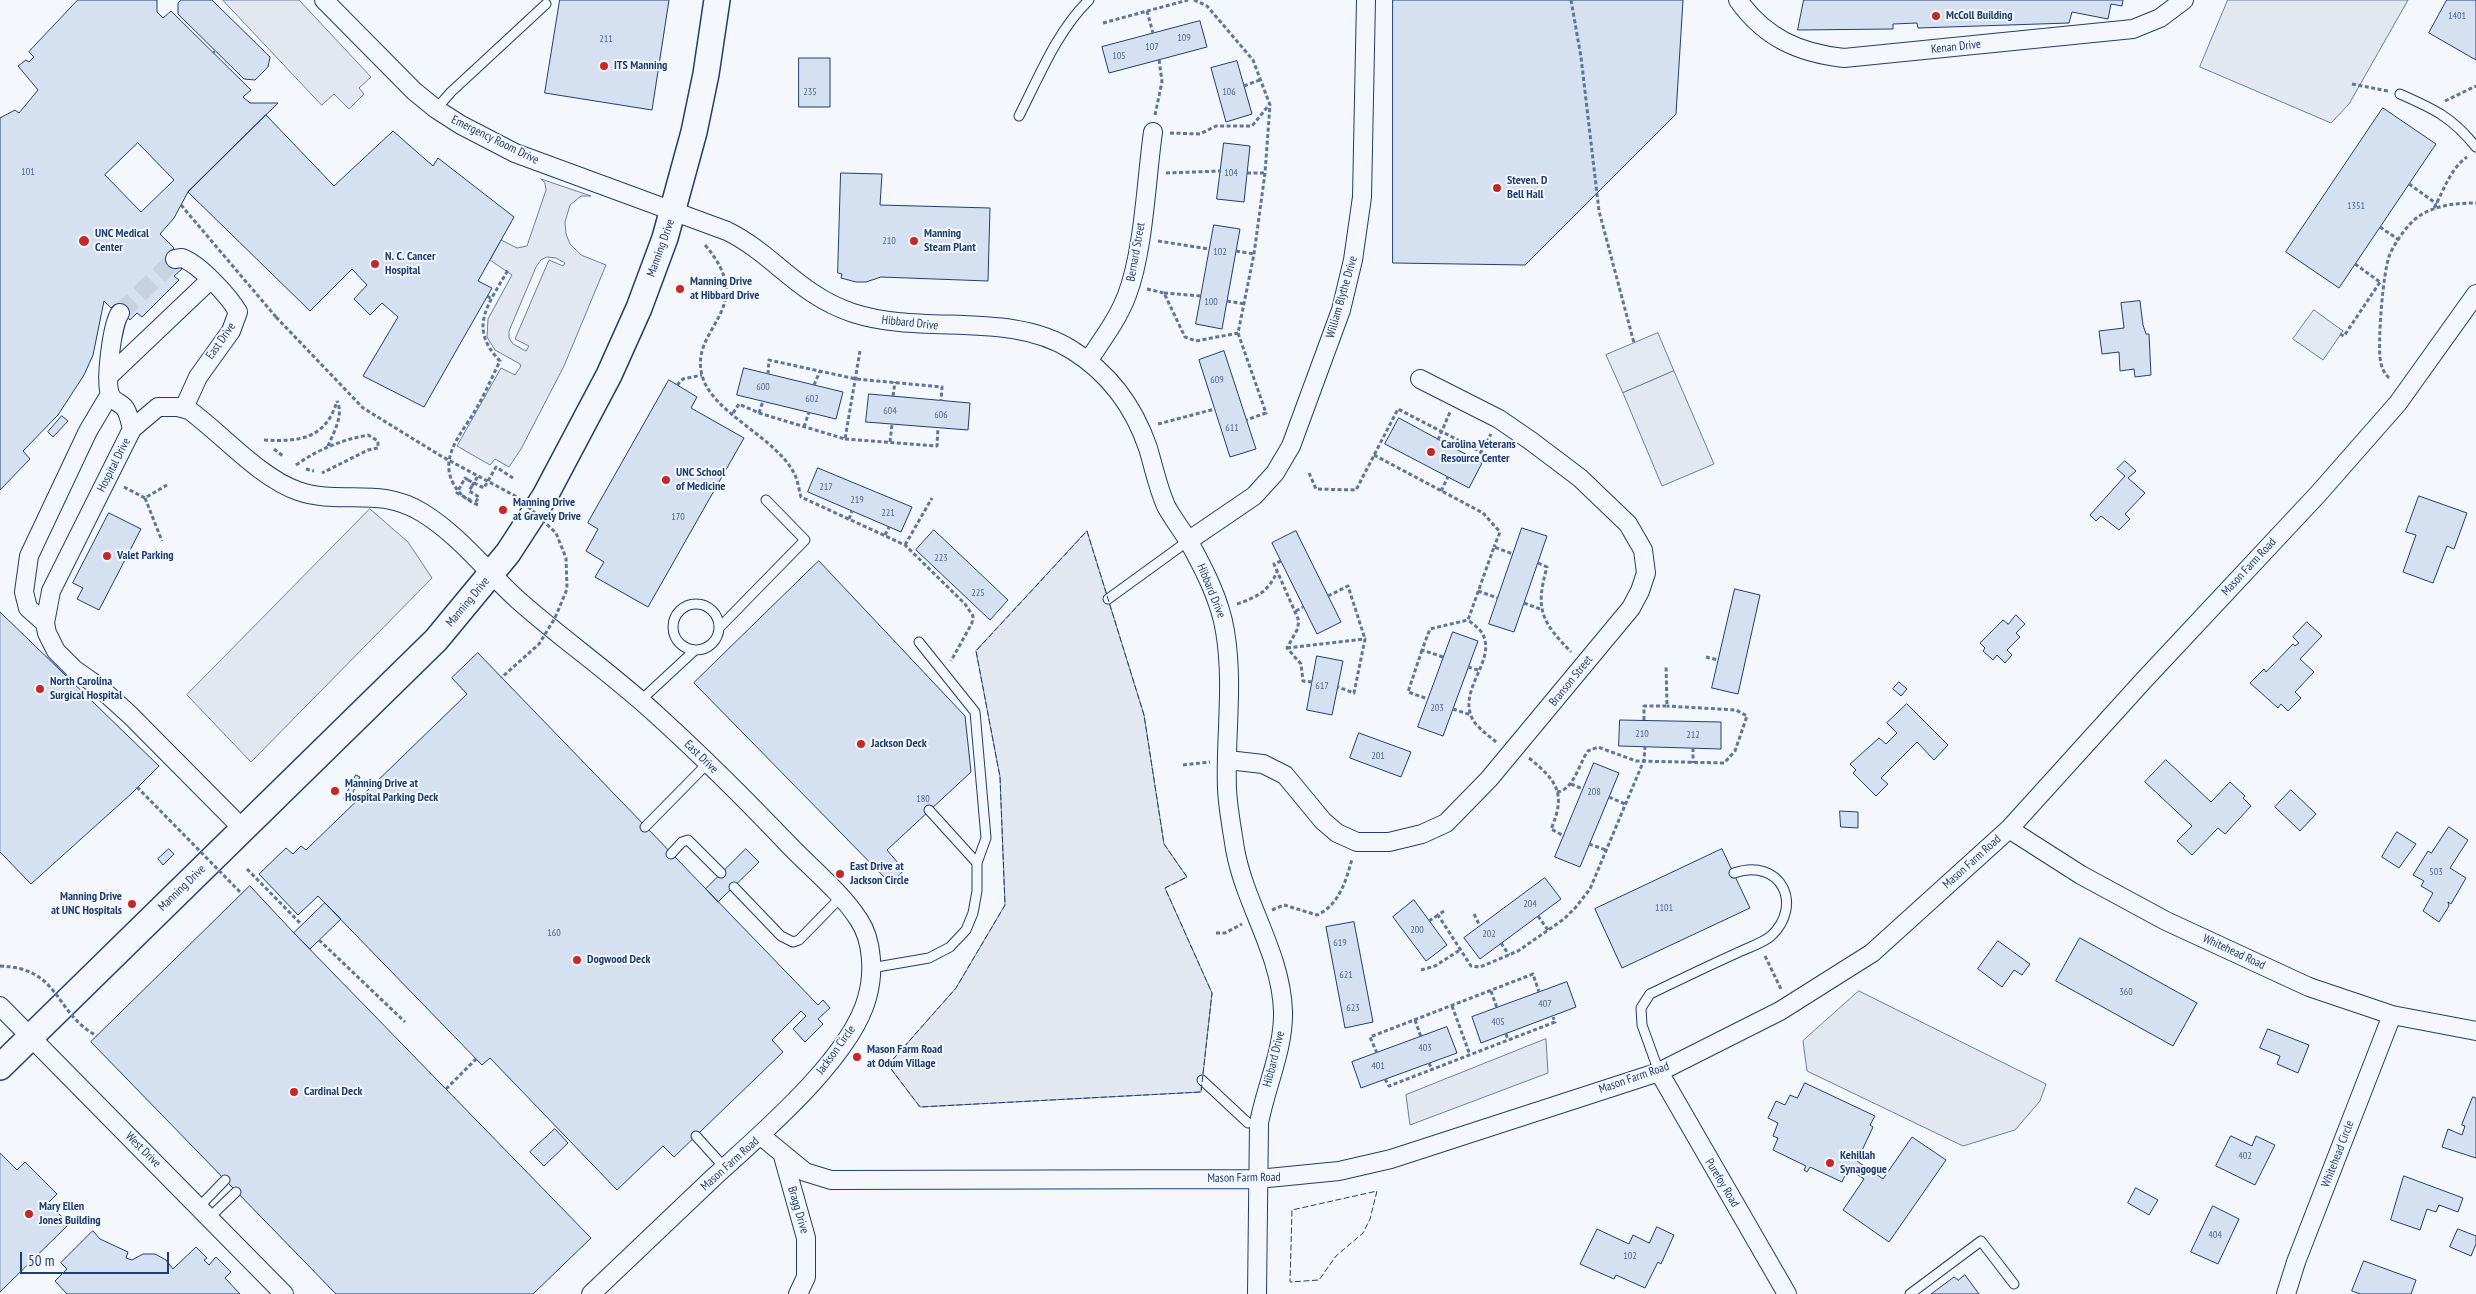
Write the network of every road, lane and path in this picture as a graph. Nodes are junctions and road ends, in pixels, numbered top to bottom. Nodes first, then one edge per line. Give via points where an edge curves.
1 (324, 0) edge
2 (717, 0) edge
3 (1089, 0) edge
4 (1188, 0) edge
5 (1194, 0) edge
6 (1366, 0) edge
7 (1571, 0) edge
8 (1738, 0) edge
9 (2184, 0) edge
10 (546, 4) dead end
11 (1147, 11) junction
12 (1103, 23) dead end
13 (1153, 33) dead end
14 (1159, 59) dead end
15 (1262, 79) junction
16 (2352, 84) dead end
17 (1244, 86) dead end
18 (2476, 86) edge
19 (2400, 94) joint
20 (1270, 105) junction
21 (2430, 108) junction
22 (436, 109) junction
23 (1019, 116) dead end
24 (1153, 132) junction
25 (2476, 147) edge
26 (2469, 156) dead end
27 (1220, 171) dead end
28 (1247, 173) dead end
29 (1265, 173) junction
30 (1147, 174) junction
31 (2409, 184) dead end
32 (2476, 203) edge
33 (2437, 204) junction
34 (181, 205) dead end
35 (2434, 208) junction
36 (673, 212) junction
37 (2380, 227) dead end
38 (1140, 238) junction
39 (2399, 240) junction
40 (705, 245) dead end
41 (1209, 249) dead end
42 (1236, 251) dead end
43 (1254, 254) junction
44 (175, 259) dead end
45 (2355, 264) dead end
46 (508, 270) dead end
47 (210, 280) junction
48 (2380, 282) junction
49 (1130, 285) junction
50 (2384, 285) junction
51 (1164, 293) junction
52 (2476, 294) edge
53 (487, 296) dead end
54 (1201, 296) dead end
55 (492, 299) junction
56 (1227, 301) dead end
57 (1245, 304) junction
58 (120, 313) tunnel mouth
59 (1238, 333) junction
60 (2340, 334) dead end
61 (1634, 343) dead end
62 (860, 351) dead end
63 (1088, 361) junction
64 (820, 371) junction
65 (768, 374) dead end
66 (702, 375) junction
67 (2389, 378) dead end
68 (856, 379) junction
69 (1420, 379) dead end
70 (895, 382) junction
71 (109, 385) junction
72 (678, 385) dead end
73 (814, 385) dead end
74 (894, 396) dead end
75 (1455, 397) junction
76 (763, 401) dead end
77 (941, 401) dead end
78 (184, 408) junction
79 (1215, 409) dead end
80 (809, 412) dead end
81 (733, 413) junction
82 (759, 413) junction
83 (1499, 419) junction
84 (1246, 420) dead end
85 (892, 424) dead end
86 (804, 426) junction
87 (938, 428) dead end
88 (132, 429) junction
89 (1141, 431) junction
90 (1442, 432) junction
91 (845, 439) junction
92 (264, 440) dead end
93 (1438, 440) dead end
94 (890, 442) junction
95 (328, 446) junction
96 (274, 449) dead end
97 (1481, 452) junction
98 (1374, 455) junction
99 (283, 456) dead end
100 (1476, 459) dead end
101 (296, 464) dead end
102 (306, 469) dead end
103 (314, 471) dead end
104 (322, 473) dead end
105 (1308, 473) dead end
106 (478, 476) junction
107 (513, 478) dead end
108 (1448, 478) dead end
109 (167, 485) dead end
110 (123, 486) dead end
111 (1441, 491) junction
112 (145, 498) junction
113 (932, 498) dead end
114 (766, 500) dead end
115 (478, 505) dead end
116 (852, 511) dead end
117 (849, 519) junction
118 (889, 526) dead end
119 (886, 535) junction
120 (162, 541) dead end
121 (1188, 541) junction
122 (904, 545) junction
123 (1494, 547) junction
124 (1514, 554) dead end
125 (1281, 561) dead end
126 (1538, 563) dead end
127 (934, 567) dead end
128 (931, 571) junction
129 (1277, 572) junction
130 (491, 574) junction
131 (1478, 591) junction
132 (1328, 596) dead end
133 (1498, 598) dead end
134 (969, 600) dead end
135 (1108, 600) dead end
136 (1524, 603) dead end
137 (965, 604) junction
138 (1304, 607) dead end
139 (1540, 609) junction
140 (1220, 611) junction
141 (1296, 611) junction
142 (1468, 620) junction
143 (45, 623) junction
144 (719, 628) junction
145 (1365, 639) junction
146 (919, 642) dead end
147 (1287, 648) junction
148 (695, 650) junction
149 (1422, 650) junction
150 (1443, 657) dead end
151 (1706, 657) dead end
152 (1718, 660) dead end
153 (1585, 664) junction
154 (1666, 665) dead end
155 (1468, 667) dead end
156 (1478, 670) junction
157 (943, 671) junction
158 (501, 678) dead end
159 (1312, 682) dead end
160 (1338, 687) dead end
161 (1428, 699) dead end
162 (640, 701) junction
163 (1667, 706) junction
164 (1453, 708) dead end
165 (1472, 715) junction
166 (1644, 720) dead end
167 (1645, 747) dead end
168 (1693, 748) dead end
169 (1512, 751) junction
170 (1228, 760) junction
171 (1644, 760) junction
172 (1205, 762) dead end
173 (708, 763) junction
174 (1693, 763) junction
175 (1183, 765) dead end
176 (1570, 784) junction
177 (137, 787) dead end
178 (1583, 789) dead end
179 (1557, 792) junction
180 (1609, 797) dead end
181 (1625, 804) junction
182 (930, 810) dead end
183 (645, 828) dead end
184 (243, 829) junction
185 (2009, 829) junction
186 (1564, 836) dead end
187 (1357, 842) junction
188 (1589, 844) dead end
189 (1606, 850) junction
190 (672, 854) dead end
191 (977, 863) junction
192 (247, 870) dead end
193 (721, 873) dead end
194 (1734, 873) dead end
195 (734, 887) dead end
196 (242, 894) dead end
197 (840, 898) junction
198 (1284, 905) dead end
199 (1444, 911) dead end
200 (1474, 914) dead end
201 (1438, 915) junction
202 (1538, 916) dead end
203 (1429, 920) dead end
204 (302, 925) dead end
205 (1480, 926) dead end
206 (1548, 930) junction
207 (1216, 933) dead end
208 (1225, 933) dead end
209 (319, 940) dead end
210 (1758, 943) junction
211 (1501, 944) dead end
212 (1460, 950) junction
213 (1509, 955) junction
214 (0, 966) edge
215 (871, 968) junction
216 (1421, 970) dead end
217 (1781, 989) dead end
218 (1491, 991) junction
219 (1540, 992) dead end
220 (0, 1006) edge
221 (1452, 1006) junction
222 (1497, 1008) dead end
223 (2392, 1015) junction
224 (1553, 1016) dead end
225 (1415, 1020) junction
226 (405, 1022) dead end
227 (2476, 1031) edge
228 (1506, 1034) dead end
229 (30, 1036) junction
230 (97, 1036) dead end
231 (1421, 1037) dead end
232 (1508, 1040) junction
233 (1377, 1053) dead end
234 (1470, 1055) junction
235 (476, 1059) dead end
236 (1429, 1063) dead end
237 (0, 1066) edge
238 (1432, 1070) junction
239 (1659, 1072) junction
240 (1385, 1079) dead end
241 (1202, 1080) dead end
242 (446, 1089) dead end
243 (1248, 1123) dead end
244 (760, 1135) junction
245 (696, 1136) dead end
246 (782, 1156) junction
247 (724, 1168) junction
248 (1258, 1179) junction
249 (225, 1180) dead end
250 (236, 1192) dead end
251 (205, 1212) junction
252 (2014, 1284) dead end
253 (1783, 1292) edge
254 (284, 1294) edge
255 (591, 1294) edge
256 (798, 1294) edge
257 (1257, 1294) edge
258 (1910, 1294) edge
259 (2286, 1294) edge

1 - 22 street, Emergency Room Drive
2 - 36 street, Manning Drive via 706,74
3 - 23 lane via 1058,41
4 - 11 path
5 - 15 path via 1207,6 1253,60
6 - 121 street, William Blythe Drive via 1362,197 1353,260 1340,310 1291,446 1275,473 1254,496
7 - 61 path via 1582,57 1599,211
8 - 9 street, Kenan Drive via 1751,18 1788,44 1819,55 1844,58 2133,29 2160,18
10 - 22 lane
11 - 12 path
11 - 13 path
14 - 24 path via 1162,82
15 - 17 path
15 - 20 path
16 - 19 path
18 - 21 path
19 - 21 lane
20 - 24 path via 1252,126 1216,126 1200,134
20 - 29 path
21 - 25 lane via 2460,127
22 - 36 street, Emergency Room Drive via 515,153
24 - 30 street, Bernard Street
26 - 33 path via 2456,167
27 - 30 path
28 - 29 path
29 - 43 path
30 - 38 street, Bernard Street
31 - 33 path
32 - 35 path
33 - 35 path
34 - 106 path, bridge via 276,317 363,408
35 - 39 path via 2409,225
36 - 63 street, Hibbard Drive via 732,233 810,294 853,313 908,324 1025,331 1058,342
36 - 130 street, Manning Drive via 639,308 609,375 545,496
37 - 39 path
38 - 41 path
38 - 49 street, Bernard Street
39 - 50 path via 2390,255
40 - 66 path via 725,275 726,291 722,311 701,356
42 - 43 path
43 - 57 path
44 - 47 street, East Drive via 187,260
45 - 48 path
46 - 55 path
47 - 71 street
47 - 78 street, East Drive via 233,304 237,317 231,331 198,377
48 - 50 path
48 - 60 path via 2344,336
49 - 51 path
49 - 63 street, Bernard Street via 1120,311
50 - 67 path via 2380,357 2383,372
51 - 54 path
51 - 59 path via 1185,337 1196,341
52 - 185 street, Mason Farm Road via 2398,403
53 - 55 path
55 - 115 path via 482,320 482,334 500,361 452,449 448,466 449,476 459,494
56 - 57 path
57 - 59 path
58 - 71 street via 115,323
59 - 84 path via 1266,412
62 - 68 path
63 - 89 street, Hibbard Drive via 1119,392
64 - 65 path via 769,360
64 - 68 path
64 - 73 path
66 - 72 path via 683,379
66 - 81 path via 710,391
68 - 70 path
68 - 91 path
69 - 75 street, Branson Street
70 - 74 path
70 - 77 path via 942,387
71 - 88 street via 115,402 124,407 129,416
71 - 143 street via 29,556 24,592 28,608
75 - 83 street, Branson Street
75 - 90 path
76 - 82 path
78 - 88 street, Hospital Drive via 158,407
78 - 130 street via 284,485 315,496 372,496 411,507 460,542
79 - 89 path
80 - 86 path
81 - 82 path via 739,404
81 - 117 path via 771,446 794,474 801,497
82 - 86 path
83 - 97 path
83 - 153 street, Branson Street via 1580,478 1628,524 1643,550 1646,573 1640,591 1631,608
85 - 94 path
86 - 91 path
87 - 94 path via 937,446
88 - 143 street, Hospital Drive via 51,591
89 - 121 street, Hibbard Drive via 1164,502
90 - 93 path
90 - 97 path
90 - 98 path via 1398,409
91 - 94 path
92 - 95 path via 296,440 312,436 334,412 337,400 340,408 338,420
95 - 101 path
95 - 104 path via 368,435 378,441 378,448
96 - 99 path
97 - 100 path
98 - 105 path via 1356,490 1316,488
98 - 111 path
102 - 103 path
106 - 107 path, bridge via 475,481 472,486 469,492 479,497 476,504 457,493 465,478 468,480 474,483 484,488 496,467
106 - 158 path, bridge via 519,498 556,533 566,558 567,589 555,618 539,644
108 - 111 path
109 - 112 path
110 - 112 path
111 - 123 path via 1483,513 1500,532
112 - 120 path
113 - 122 path
114 - 144 lane via 805,540
116 - 117 path
117 - 119 path
118 - 119 path
119 - 122 path
121 - 135 lane
121 - 140 street, Hibbard Drive
122 - 128 path
123 - 124 path
123 - 131 path
125 - 129 path via 1274,564
126 - 139 path via 1548,567 1540,591
127 - 128 path
128 - 137 path
129 - 140 path via 1271,586 1262,593
129 - 141 path
130 - 162 street, East Drive
130 - 184 street, Manning Drive via 436,640
131 - 133 path
131 - 142 path
132 - 145 path via 1348,586
134 - 137 path
136 - 139 path
137 - 157 path via 973,616 972,624
138 - 141 path
139 - 153 path via 1554,635
140 - 170 street, Hibbard Drive via 1225,631 1231,703
141 - 147 path via 1297,630
142 - 149 path via 1430,629
142 - 156 path via 1484,635 1486,644
143 - 184 street via 56,651 130,715
144 - 148 lane via 712,644
144 - 148 lane via 715,612 703,604 693,603 678,612 674,621 677,639
145 - 147 path
145 - 160 path via 1354,693
146 - 157 lane
147 - 159 path via 1301,664 1303,681
148 - 162 lane
149 - 150 path
149 - 161 path via 1408,692
151 - 152 path
153 - 169 street, Branson Street
154 - 163 path
155 - 156 path
156 - 165 path via 1470,692
157 - 191 lane via 975,712 986,838
162 - 173 street, East Drive
163 - 166 path via 1644,706
163 - 174 path via 1736,710 1747,716 1735,751 1724,762
164 - 165 path
165 - 169 path via 1473,720
167 - 171 path
168 - 174 path
169 - 179 path via 1553,779
169 - 187 street, Branson Street via 1446,823 1422,834 1389,842
170 - 187 street, Branson Street via 1263,764 1285,774 1323,821 1337,833
170 - 248 street, Hibbard Drive via 1228,797 1241,875 1277,970 1282,994 1280,1038 1259,1123
171 - 174 path
171 - 176 path via 1636,761 1598,747 1588,751
171 - 181 path
172 - 175 path
173 - 183 lane
173 - 197 street, East Drive
176 - 178 path
176 - 179 path
177 - 196 path, bridge
179 - 186 path via 1558,805 1551,829
180 - 181 path
181 - 189 path
182 - 191 lane
184 - 229 street, Manning Drive
185 - 223 street, Whitehead Road via 2166,922 2309,988
185 - 239 street, Mason Farm Road via 1872,953 1780,1010
187 - 198 path via 1340,894 1328,910 1317,915
188 - 189 path
189 - 206 path via 1590,889 1564,919
190 - 193 lane via 688,840
191 - 215 lane via 973,913 966,930 950,948 929,958
192 - 204 path
194 - 210 lane via 1757,869 1770,872 1781,884 1786,902 1785,920 1770,937
195 - 197 lane via 781,936 792,942 799,940
197 - 215 street, East Drive via 860,920 870,942
199 - 201 path
200 - 205 path
201 - 203 path
201 - 212 path
202 - 206 path
206 - 213 path
207 - 208 path
209 - 226 path
210 - 217 path
210 - 239 lane via 1650,994 1641,1008 1642,1025
211 - 213 path
212 - 213 path via 1471,966 1480,967
212 - 216 path
214 - 230 path, bridge via 21,968 43,979 78,1023
215 - 244 street, Jackson Circle via 867,998 852,1032 818,1075
218 - 219 path via 1533,974
218 - 221 path
218 - 222 path
220 - 229 street, West Drive
221 - 225 path
221 - 234 path
223 - 227 street, Whitehead Road
223 - 259 street, Whitehead Circle
224 - 232 path via 1555,1022
225 - 231 path
225 - 233 path via 1370,1038
228 - 232 path
229 - 237 street, Manning Drive
229 - 251 street, West Drive
232 - 234 path
234 - 238 path
235 - 242 path
236 - 238 path
238 - 240 path via 1389,1086
239 - 248 street, Mason Farm Road via 1391,1160 1339,1171
239 - 253 street, Purefoy Road
241 - 243 lane
244 - 246 street, Mason Farm Road
244 - 247 street, Mason Farm Road
245 - 247 lane
246 - 248 street, Mason Farm Road via 812,1175 844,1180
246 - 256 street, Bragg Drive via 806,1238 806,1277
247 - 255 street, Mason Farm Road
248 - 257 street, Hibbard Drive
249 - 251 lane
250 - 251 lane
251 - 254 street, West Drive
252 - 258 lane via 1981,1241

